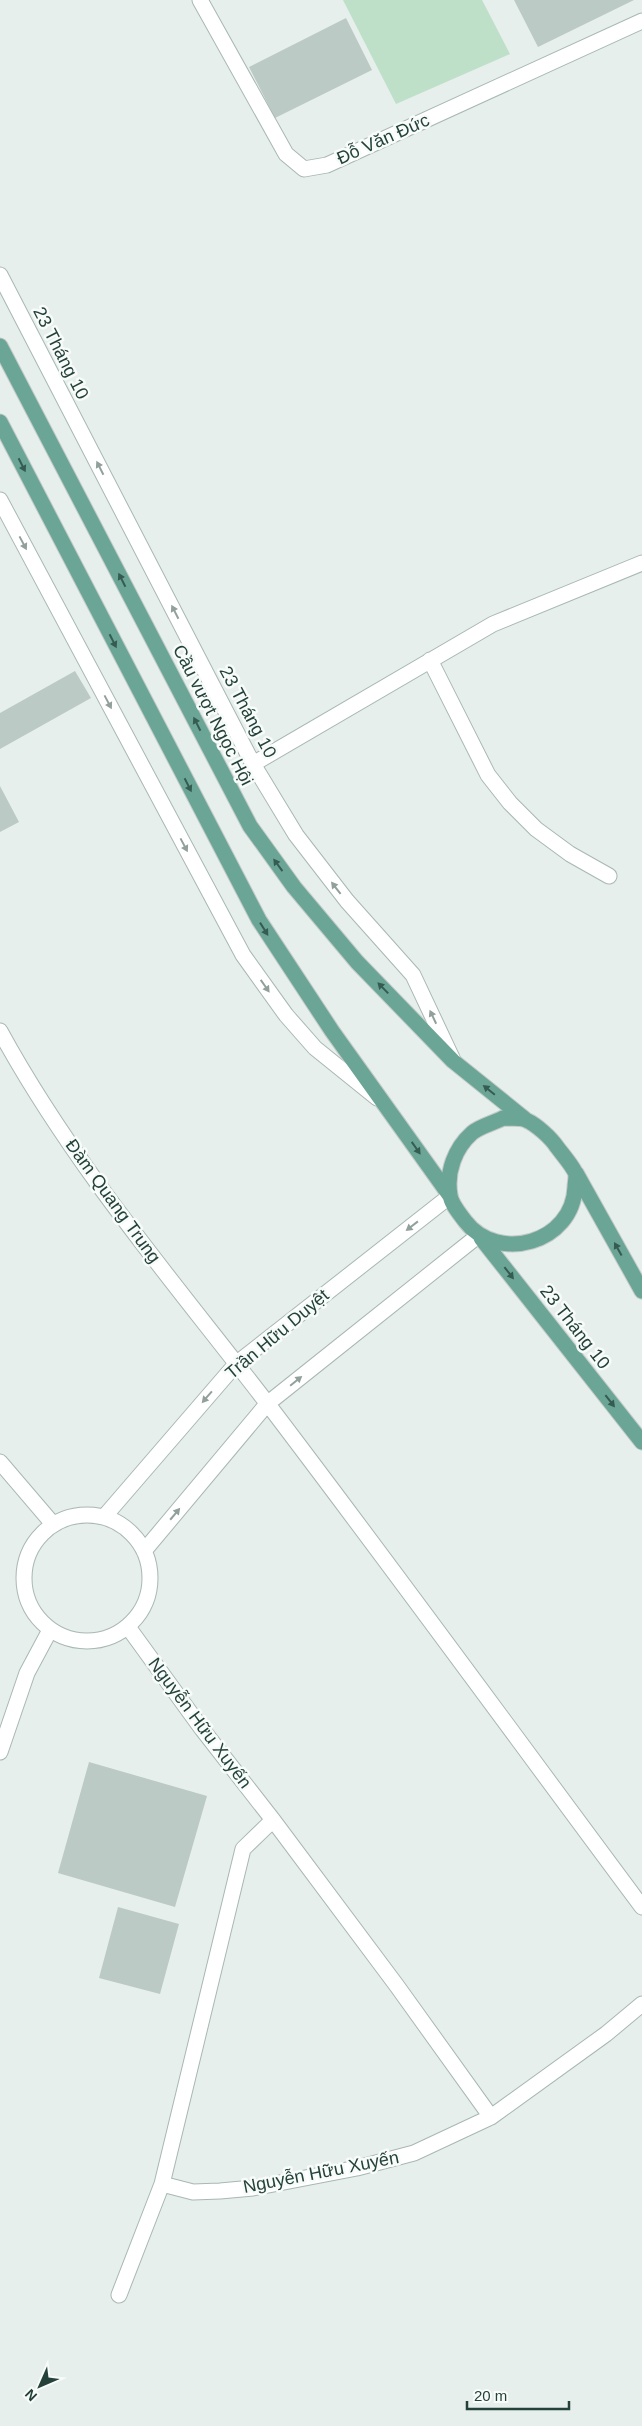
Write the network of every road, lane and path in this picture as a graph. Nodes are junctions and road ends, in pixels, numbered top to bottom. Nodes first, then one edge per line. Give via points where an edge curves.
1 (200, 0) edge
2 (642, 21) edge
3 (0, 276) edge
4 (0, 346) edge
5 (0, 422) edge
6 (0, 500) edge
7 (642, 563) edge
8 (430, 660) junction
9 (253, 764) junction
10 (609, 876) dead end
11 (0, 1031) edge
12 (454, 1061) junction
13 (388, 1108) junction
14 (525, 1120) junction
15 (576, 1174) junction
16 (450, 1196) junction
17 (479, 1235) junction
18 (642, 1291) edge
19 (236, 1364) junction
20 (267, 1404) junction
21 (642, 1442) edge
22 (0, 1462) edge
23 (104, 1517) junction
24 (53, 1524) junction
25 (144, 1551) junction
26 (128, 1626) junction
27 (50, 1630) junction
28 (0, 1752) edge
29 (273, 1820) junction
30 (642, 1907) edge
31 (642, 2004) edge
32 (491, 2116) junction
33 (162, 2184) junction
34 (119, 2295) dead end

1 - 2 street, Đỗ Văn Đức via 286,154 304,169 327,165
9 -> 3 street, 23 Tháng 10
12 -> 4 main road, Cầu vượt Ngọc Hội via 357,962 294,887 250,826
5 -> 13 main road via 259,920 322,1017
6 -> 13 street via 243,954 286,1015 315,1048
7 - 8 street via 493,624
8 - 9 street
8 - 10 street via 488,774 510,803 536,829 570,854
12 -> 9 street, 23 Tháng 10 via 413,975 347,901 296,835
11 - 19 street, Đàm Quang Trung via 89,1172
14 -> 12 main road, 23 Tháng 10
13 -> 16 main road
14 - 15 main road via 553,1141
14 - 16 main road via 503,1118 473,1132 458,1148 450,1169
15 - 17 main road via 575,1196 566,1216 552,1232 521,1245 499,1244
18 -> 15 main road
16 - 17 main road
16 -> 19 street, Trần Hữu Duyệt
20 -> 17 street
17 -> 21 main road, 23 Tháng 10
19 - 20 street, Đàm Quang Trung
19 -> 23 street, Trần Hữu Duyệt
25 -> 20 street
20 - 30 street, Đàm Quang Trung
22 - 24 street
23 - 24 street via 87,1514
23 - 25 street via 121,1524
24 - 27 street via 38,1538 27,1556 23,1576 27,1596 36,1615
25 - 26 street via 150,1571 150,1592 141,1611
26 - 27 street via 111,1637 90,1642 69,1639
26 - 29 street, Nguyễn Hữu Xuyến
27 - 28 street via 27,1673
29 - 32 street, Nguyễn Hữu Xuyến
29 - 33 street via 243,1849
31 - 32 street via 606,2034
32 - 33 street, Nguyễn Hữu Xuyến via 414,2153 357,2168 253,2188 220,2191 193,2192
33 - 34 street

